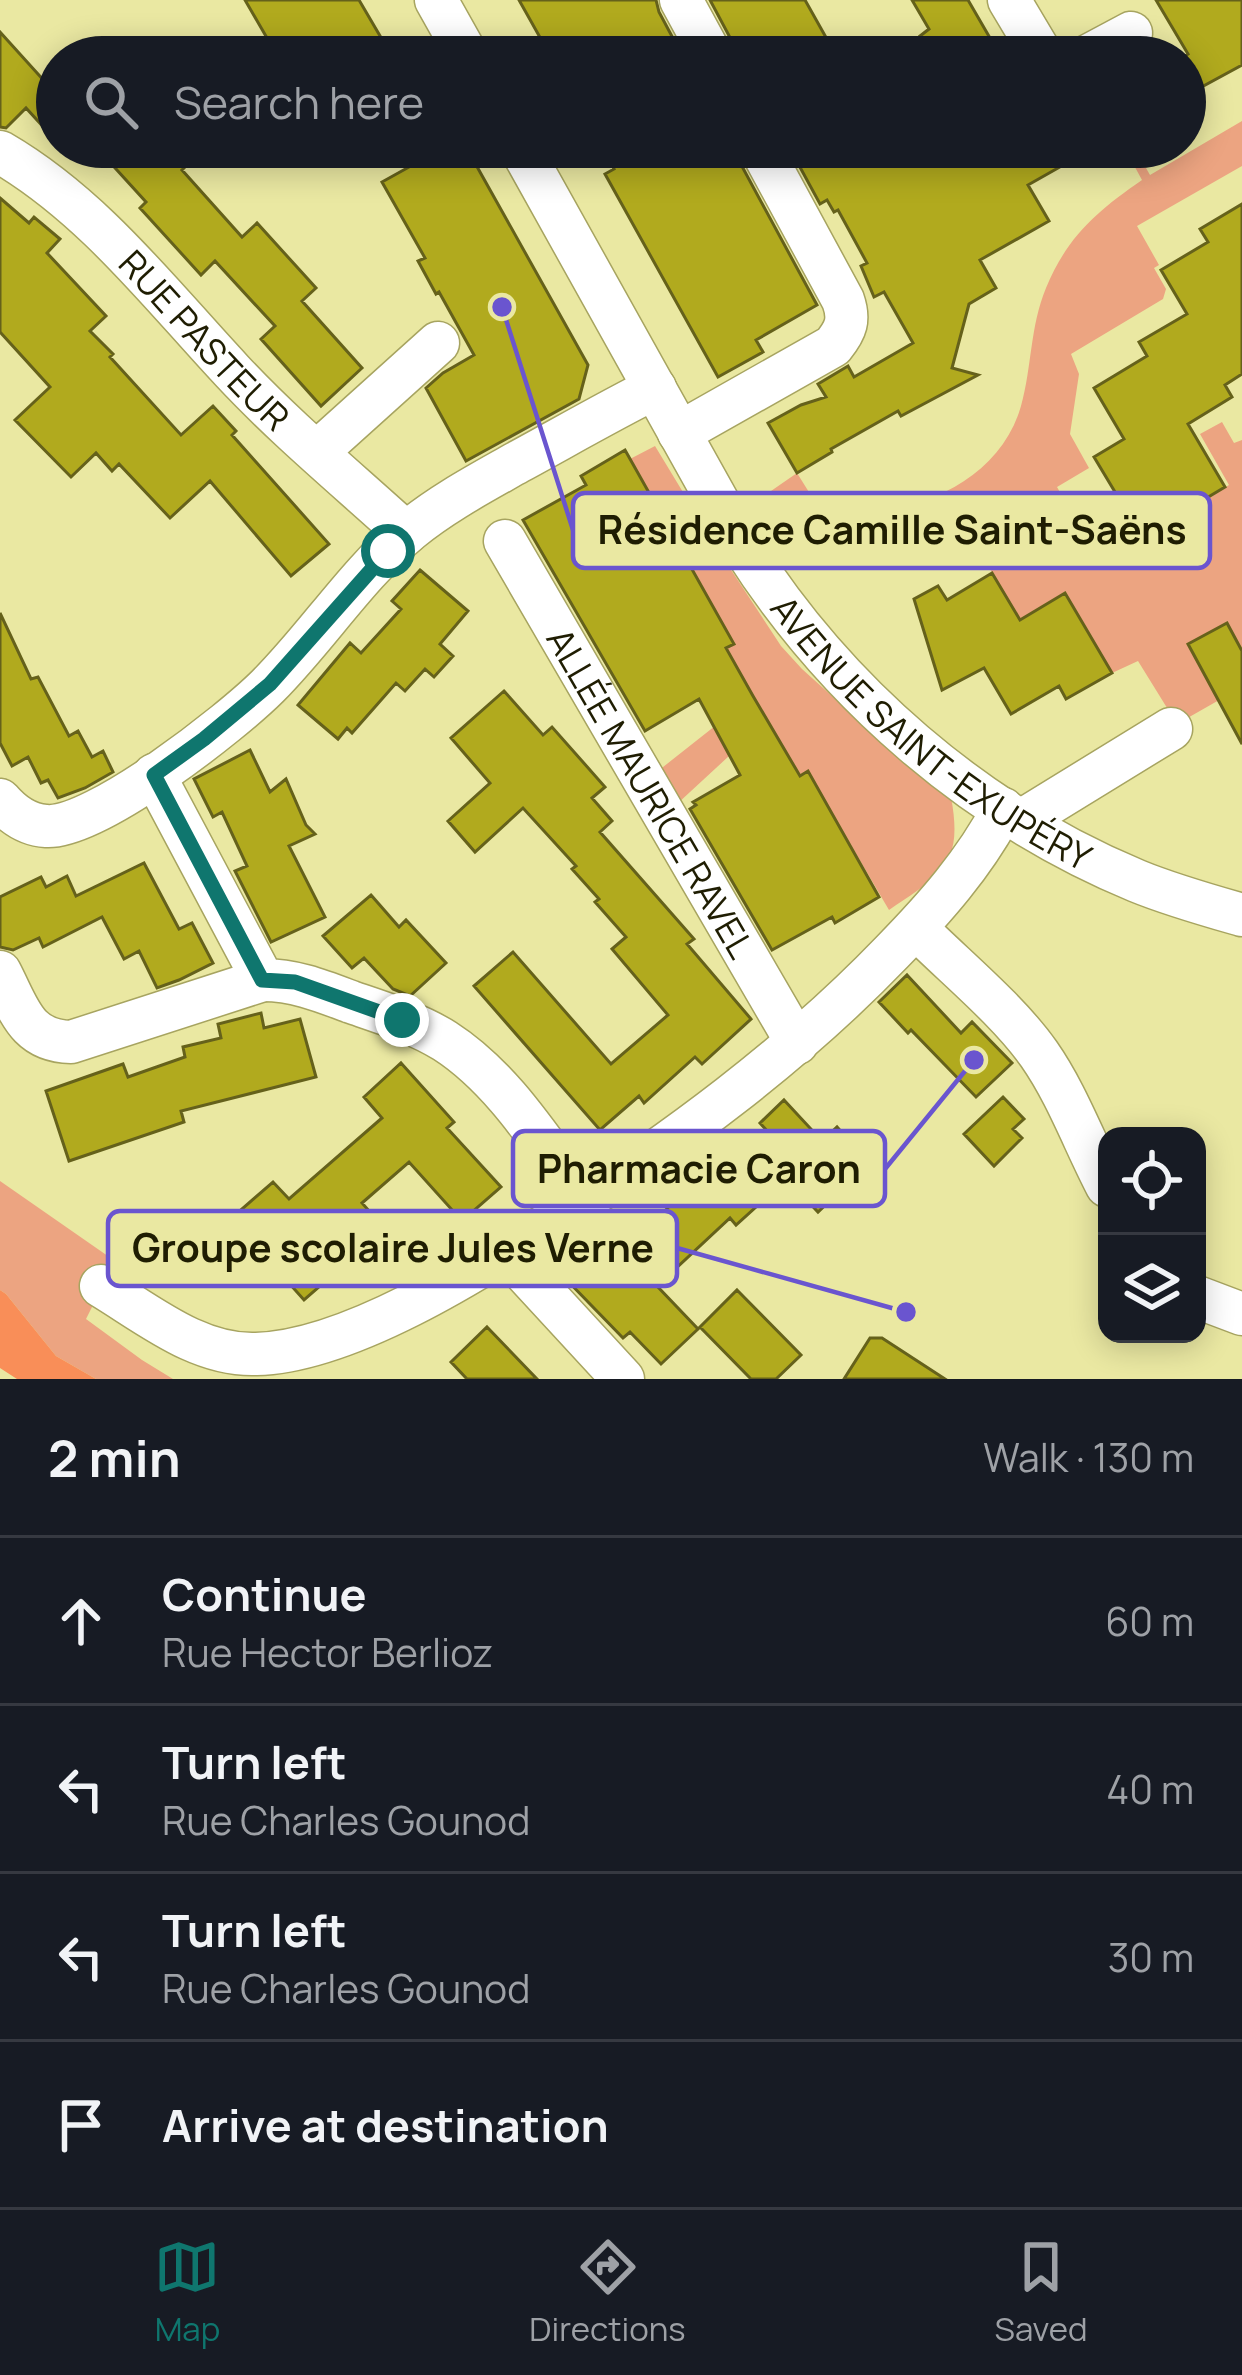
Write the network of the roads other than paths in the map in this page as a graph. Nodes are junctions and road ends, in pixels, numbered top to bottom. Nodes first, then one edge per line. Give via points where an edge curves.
1 (436, 0) edge
2 (681, 0) edge
3 (1010, 0) edge
4 (1131, 33) dead end
5 (453, 36) edge
6 (701, 36) edge
7 (1031, 36) edge
8 (1126, 36) edge
9 (0, 152) edge
10 (532, 168) edge
11 (771, 168) edge
12 (438, 344) dead end
13 (655, 388) junction
14 (679, 433) junction
15 (317, 452) junction
16 (406, 533) junction
17 (505, 541) dead end
18 (1171, 729) dead end
19 (154, 775) junction
20 (5, 815) edge
21 (1012, 815) junction
22 (1242, 915) edge
23 (916, 928) junction
24 (0, 972) edge
25 (262, 980) junction
26 (797, 1043) junction
27 (1098, 1167) edge
28 (585, 1200) junction
29 (506, 1252) junction
30 (100, 1286) dead end
31 (1206, 1300) edge
32 (1242, 1314) edge
33 (623, 1379) edge

1 - 5 street
2 - 6 street
3 - 7 street
4 - 8 street
9 - 15 street, RUE PASTEUR via 80,211
10 - 13 street, AVENUE SAINT-EXUPÉRY
11 - 14 street via 843,300 847,326 833,346
12 - 15 street
13 - 14 street, AVENUE SAINT-EXUPÉRY
13 - 16 street via 442,505
14 - 21 street, AVENUE SAINT-EXUPÉRY via 777,601 817,649 907,736
15 - 16 street, RUE PASTEUR
16 - 19 street via 270,684
17 - 26 street, ALLÉE MAURICE RAVEL
18 - 21 street
19 - 20 street via 61,825
19 - 25 street
21 - 22 street, AVENUE SAINT-EXUPÉRY via 1138,882
21 - 23 street
23 - 26 street
23 - 27 street via 1038,1053
24 - 25 street via 29,1026 55,1042
25 - 28 street via 295,982 402,1020 462,1053
26 - 28 street
28 - 29 street
29 - 30 street via 335,1337 260,1354 196,1343
29 - 33 street
31 - 32 street

